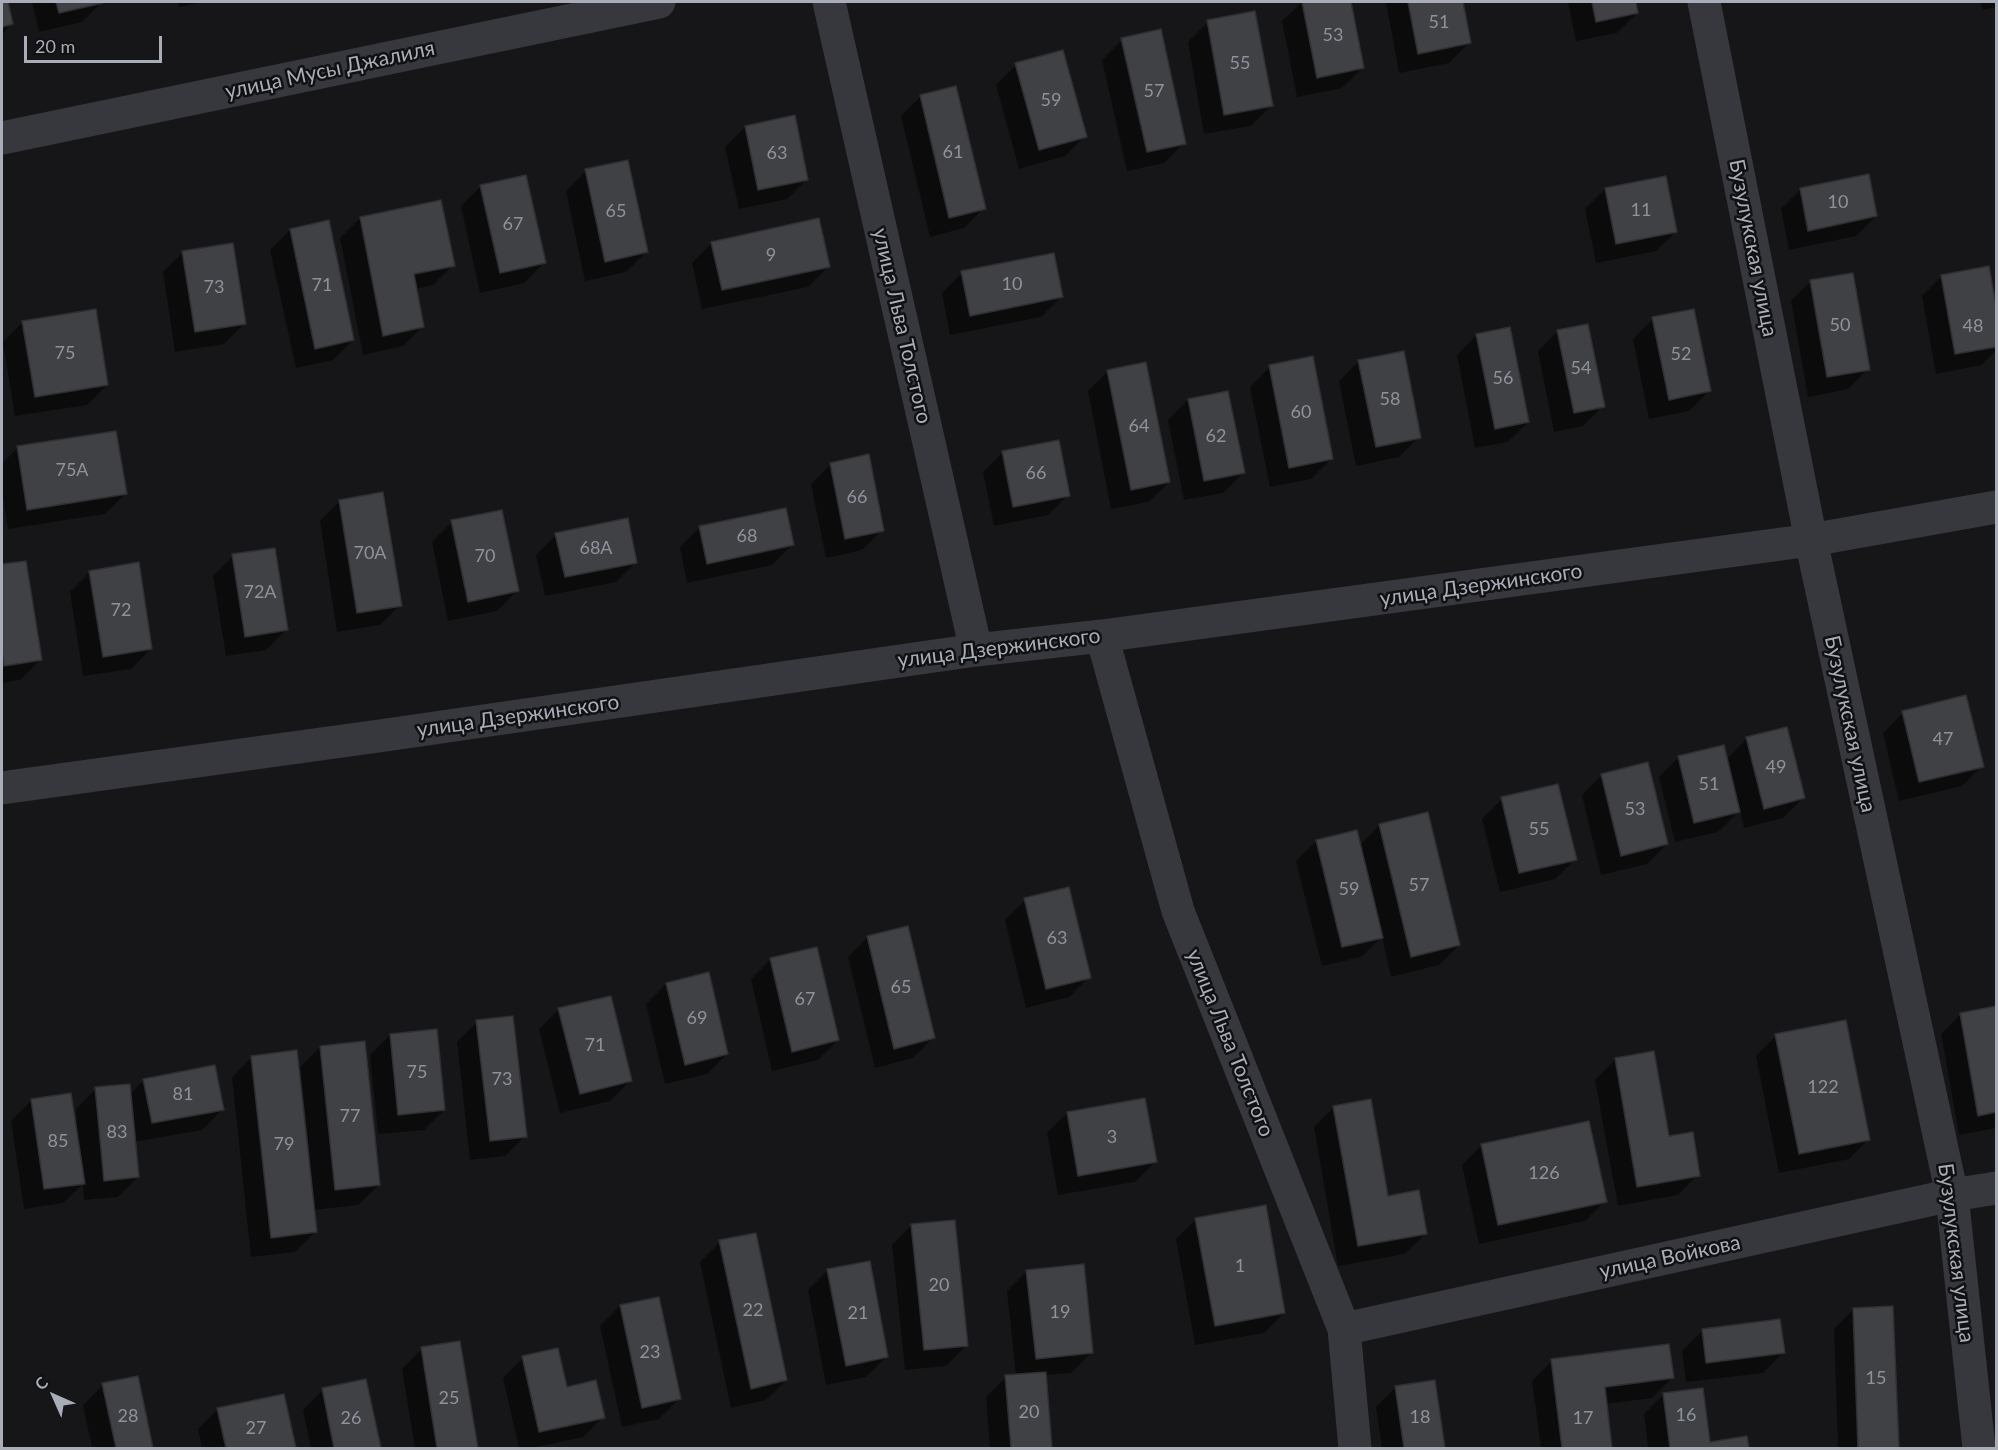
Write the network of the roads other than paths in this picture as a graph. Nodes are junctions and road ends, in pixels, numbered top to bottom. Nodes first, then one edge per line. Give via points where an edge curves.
1 (659, 2) edge
2 (829, 2) edge
3 (1704, 2) edge
4 (2, 138) edge
5 (1996, 507) edge
6 (1811, 540) junction
7 (1102, 636) junction
8 (976, 650) junction
9 (2, 788) edge
10 (1996, 1188) edge
11 (1952, 1195) junction
12 (1344, 1329) junction
13 (1355, 1449) edge
14 (1979, 1449) edge

1 - 4 street, улица Мусы Джалиля
2 - 8 street, улица Льва Толстого
3 - 6 street, Бузулукская улица
5 - 6 street, улица Дзержинского
6 - 7 street, улица Дзержинского
6 - 11 street, Бузулукская улица
7 - 8 street, улица Дзержинского
7 - 12 street, улица Льва Толстого via 1178,911
8 - 9 street, улица Дзержинского
10 - 11 street, улица Войкова
11 - 12 street, улица Войкова
11 - 14 street, Бузулукская улица
12 - 13 street, улица Льва Толстого

